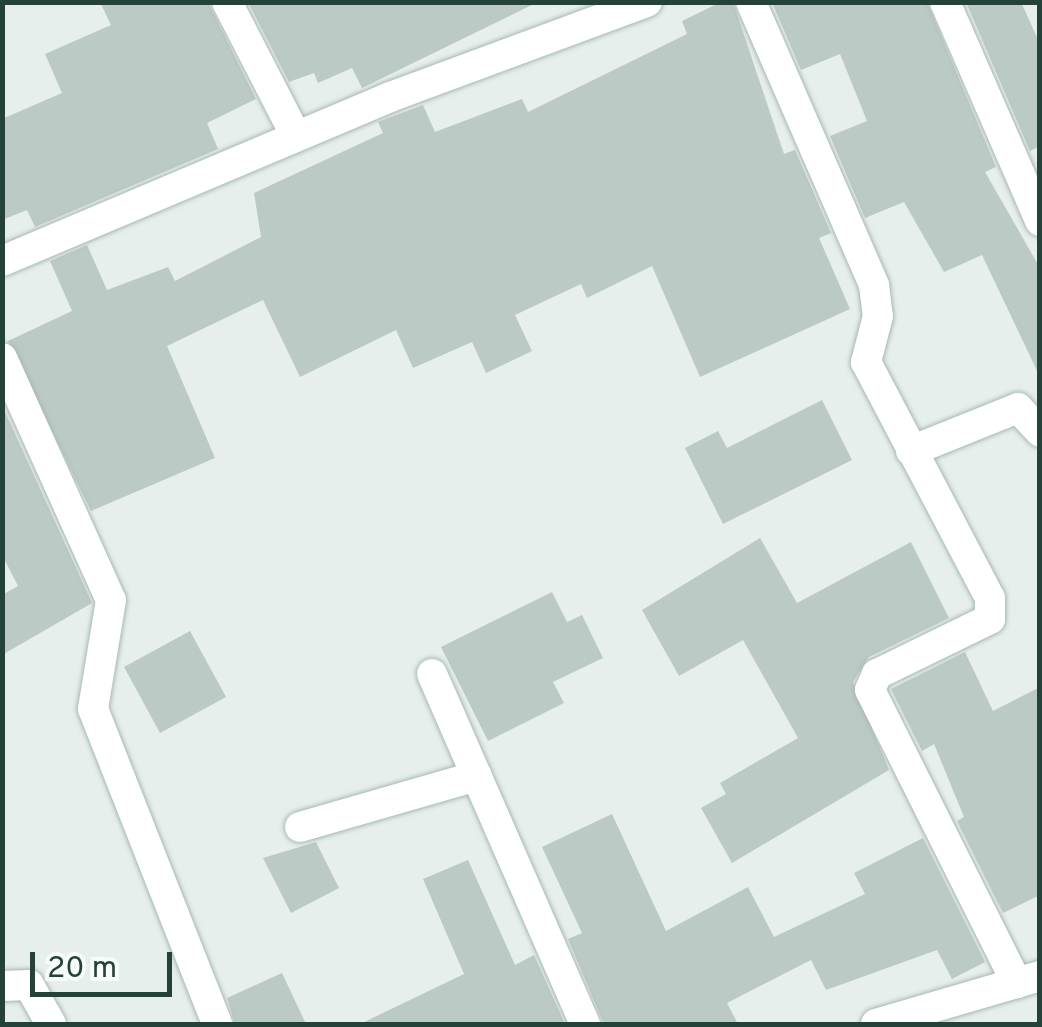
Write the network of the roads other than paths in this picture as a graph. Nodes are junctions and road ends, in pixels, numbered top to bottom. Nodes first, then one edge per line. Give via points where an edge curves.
1 (227, 2) edge
2 (646, 2) edge
3 (751, 2) edge
4 (945, 2) edge
5 (296, 136) junction
6 (1040, 221) edge
7 (2, 261) edge
8 (2, 358) edge
9 (1040, 432) edge
10 (911, 451) junction
11 (432, 674) dead end
12 (477, 776) junction
13 (300, 827) dead end
14 (1034, 979) edge
15 (2, 986) edge
16 (51, 1024) edge
17 (217, 1024) edge
18 (585, 1024) edge
19 (876, 1024) edge

1 - 5 street
2 - 5 street
3 - 10 street via 874,286 878,316 866,362
4 - 6 street
5 - 7 street
8 - 17 street via 110,600 93,710
9 - 10 street via 1018,408
10 - 14 street via 982,580 990,619 878,674 870,690 876,717
11 - 12 street
12 - 13 street
12 - 18 street
14 - 19 street
15 - 16 street via 29,985

